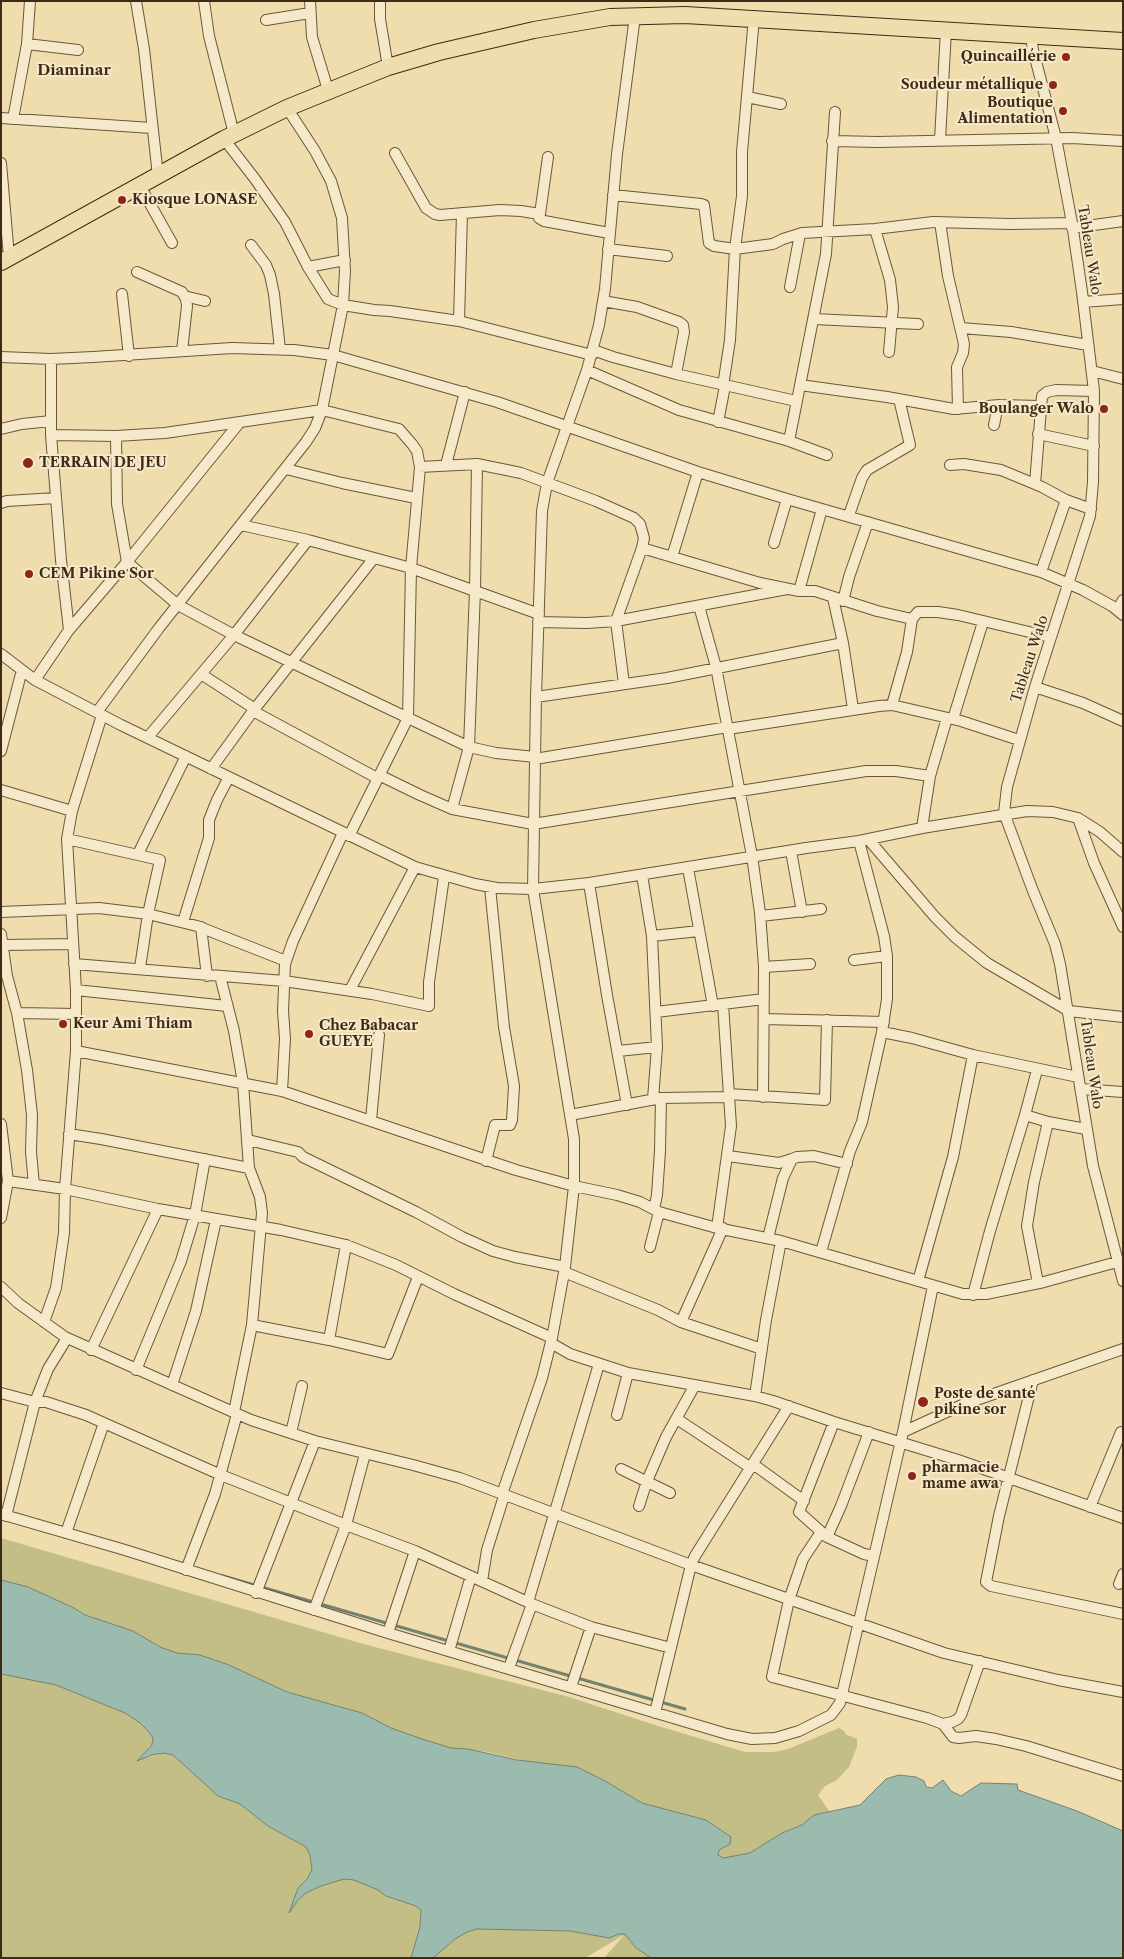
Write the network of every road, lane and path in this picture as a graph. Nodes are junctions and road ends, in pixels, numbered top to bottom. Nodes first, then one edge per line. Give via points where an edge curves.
1 (30, 1) edge
2 (136, 1) edge
3 (204, 1) edge
4 (310, 1) edge
5 (380, 1) edge
6 (310, 13) junction
7 (635, 16) junction
8 (754, 18) junction
9 (266, 20) dead end
10 (946, 30) junction
11 (1031, 36) junction
12 (1123, 41) edge
13 (27, 44) junction
14 (78, 50) dead end
15 (388, 68) junction
16 (328, 90) junction
17 (747, 98) junction
18 (781, 104) dead end
19 (287, 108) junction
20 (834, 112) dead end
21 (1, 118) edge
22 (12, 119) junction
23 (152, 128) junction
24 (229, 137) junction
25 (1056, 138) junction
26 (940, 140) junction
27 (832, 141) junction
28 (1123, 141) edge
29 (395, 153) dead end
30 (548, 157) dead end
31 (1, 163) edge
32 (158, 176) junction
33 (140, 186) junction
34 (613, 195) junction
35 (462, 213) junction
36 (540, 214) junction
37 (1123, 221) edge
38 (940, 222) junction
39 (1072, 225) junction
40 (875, 229) junction
41 (829, 232) junction
42 (609, 233) junction
43 (800, 234) junction
44 (172, 243) dead end
45 (251, 244) dead end
46 (608, 249) junction
47 (735, 249) junction
48 (667, 256) dead end
49 (5, 259) edge
50 (345, 260) junction
51 (308, 266) junction
52 (137, 272) dead end
53 (790, 287) dead end
54 (122, 294) dead end
55 (184, 296) junction
56 (1123, 299) edge
57 (205, 301) dead end
58 (603, 302) junction
59 (1083, 302) junction
60 (343, 305) junction
61 (814, 319) junction
62 (459, 321) junction
63 (892, 322) junction
64 (918, 324) dead end
65 (961, 328) junction
66 (1088, 345) junction
67 (280, 349) junction
68 (182, 351) junction
69 (592, 352) junction
70 (889, 352) dead end
71 (333, 355) junction
72 (129, 356) junction
73 (1, 357) edge
74 (51, 359) junction
75 (587, 370) junction
76 (1092, 371) junction
77 (676, 374) junction
78 (1123, 379) edge
79 (800, 384) junction
80 (724, 386) junction
81 (1094, 391) junction
82 (465, 392) junction
83 (899, 399) junction
84 (796, 402) junction
85 (998, 405) junction
86 (1040, 406) junction
87 (958, 409) junction
88 (322, 410) junction
89 (51, 421) junction
90 (240, 422) junction
91 (718, 422) junction
92 (568, 425) junction
93 (994, 425) dead end
94 (1, 429) edge
95 (1038, 434) junction
96 (51, 436) junction
97 (116, 436) junction
98 (789, 441) junction
99 (1094, 446) junction
100 (827, 455) dead end
101 (477, 464) junction
102 (950, 464) dead end
103 (446, 465) junction
104 (420, 467) junction
105 (286, 469) junction
106 (698, 472) junction
107 (547, 484) junction
108 (1035, 484) junction
109 (56, 498) junction
110 (416, 498) junction
111 (788, 499) junction
112 (1066, 500) junction
113 (1, 503) edge
114 (822, 509) junction
115 (1091, 509) junction
116 (849, 516) junction
117 (868, 522) junction
118 (241, 526) junction
119 (308, 540) junction
120 (774, 543) dead end
121 (642, 548) junction
122 (672, 557) junction
123 (374, 558) junction
124 (127, 562) junction
125 (411, 568) junction
126 (1041, 572) junction
127 (1069, 584) junction
128 (787, 589) junction
129 (475, 590) junction
130 (799, 591) junction
131 (838, 600) junction
132 (1123, 600) edge
133 (178, 604) junction
134 (698, 606) junction
135 (1120, 612) edge
136 (538, 618) junction
137 (912, 619) junction
138 (616, 621) junction
139 (983, 622) junction
140 (69, 630) junction
141 (234, 634) junction
142 (1050, 637) junction
143 (843, 643) junction
144 (1, 654) edge
145 (293, 663) junction
146 (716, 667) junction
147 (22, 670) junction
148 (201, 674) junction
149 (36, 680) junction
150 (624, 684) junction
151 (1035, 687) junction
152 (536, 697) junction
153 (892, 705) junction
154 (853, 709) junction
155 (254, 710) junction
156 (99, 713) junction
157 (408, 718) junction
158 (950, 718) junction
159 (1123, 721) edge
160 (728, 728) junction
161 (148, 737) junction
162 (1020, 740) junction
163 (468, 747) junction
164 (2, 748) edge
165 (186, 756) junction
166 (535, 758) junction
167 (211, 769) junction
168 (378, 776) junction
169 (930, 776) junction
170 (228, 777) junction
171 (1, 790) edge
172 (740, 792) junction
173 (452, 808) junction
174 (72, 811) junction
175 (1004, 814) junction
176 (1078, 818) junction
177 (533, 824) junction
178 (922, 828) junction
179 (346, 834) junction
180 (66, 839) junction
181 (863, 840) junction
182 (791, 851) junction
183 (1123, 852) edge
184 (138, 854) junction
185 (752, 856) junction
186 (415, 867) junction
187 (688, 868) junction
188 (642, 875) junction
189 (444, 877) junction
190 (589, 883) junction
191 (490, 887) junction
192 (533, 889) junction
193 (821, 909) dead end
194 (70, 910) junction
195 (1, 912) edge
196 (802, 912) junction
197 (148, 914) junction
198 (761, 916) junction
199 (183, 922) junction
200 (201, 927) junction
201 (1123, 927) edge
202 (699, 931) junction
203 (652, 936) junction
204 (2, 940) edge
205 (73, 944) junction
206 (887, 956) junction
207 (854, 960) dead end
208 (286, 961) junction
209 (74, 964) junction
210 (810, 964) dead end
211 (764, 966) junction
212 (140, 968) junction
213 (207, 976) junction
214 (220, 976) junction
215 (284, 981) junction
216 (76, 990) junction
217 (350, 990) junction
218 (764, 999) junction
219 (718, 1005) junction
220 (227, 1006) junction
221 (1069, 1011) junction
222 (656, 1012) junction
223 (17, 1013) junction
224 (76, 1014) junction
225 (1123, 1017) edge
226 (764, 1020) junction
227 (827, 1020) junction
228 (883, 1027) junction
229 (379, 1035) dead end
230 (657, 1047) junction
231 (76, 1051) junction
232 (618, 1051) junction
233 (973, 1055) junction
234 (1037, 1070) junction
235 (1078, 1077) junction
236 (243, 1083) junction
237 (1081, 1089) junction
238 (282, 1091) junction
239 (1123, 1092) edge
240 (729, 1096) junction
241 (763, 1098) junction
242 (657, 1099) junction
243 (627, 1106) junction
244 (570, 1115) junction
245 (1026, 1116) junction
246 (371, 1120) junction
247 (1048, 1122) junction
248 (1, 1124) edge
249 (1086, 1129) junction
250 (69, 1134) junction
251 (248, 1140) junction
252 (728, 1156) junction
253 (205, 1159) junction
254 (792, 1159) junction
255 (486, 1161) junction
256 (846, 1164) junction
257 (249, 1168) junction
258 (8, 1181) junction
259 (34, 1185) junction
260 (574, 1186) junction
261 (65, 1189) junction
262 (158, 1209) junction
263 (657, 1211) junction
264 (195, 1215) junction
265 (1, 1218) edge
266 (216, 1220) junction
267 (261, 1226) junction
268 (720, 1228) junction
269 (768, 1238) junction
270 (781, 1241) junction
271 (346, 1245) junction
272 (650, 1246) dead end
273 (821, 1252) junction
274 (1120, 1265) edge
275 (564, 1269) junction
276 (418, 1277) junction
277 (918, 1281) junction
278 (1123, 1281) edge
279 (1038, 1283) junction
280 (933, 1286) junction
281 (1, 1287) edge
282 (973, 1295) junction
283 (44, 1322) junction
284 (681, 1322) junction
285 (252, 1325) junction
286 (67, 1338) junction
287 (329, 1340) junction
288 (552, 1340) junction
289 (762, 1348) junction
290 (91, 1350) junction
291 (1121, 1352) edge
292 (599, 1364) junction
293 (136, 1370) junction
294 (628, 1373) junction
295 (1033, 1380) junction
296 (172, 1385) junction
297 (695, 1385) junction
298 (302, 1386) dead end
299 (1, 1394) edge
300 (755, 1396) junction
301 (35, 1402) junction
302 (789, 1406) junction
303 (235, 1413) junction
304 (617, 1415) dead end
305 (677, 1418) junction
306 (104, 1422) junction
307 (834, 1422) junction
308 (869, 1432) junction
309 (1121, 1432) dead end
310 (291, 1433) junction
311 (902, 1437) junction
312 (314, 1441) junction
313 (365, 1454) junction
314 (752, 1466) junction
315 (621, 1469) dead end
316 (221, 1475) junction
317 (1009, 1479) junction
318 (647, 1481) junction
319 (670, 1493) dead end
320 (503, 1495) junction
321 (804, 1501) junction
322 (291, 1503) junction
323 (639, 1506) dead end
324 (1090, 1507) junction
325 (553, 1514) junction
326 (4, 1515) edge
327 (1123, 1518) edge
328 (346, 1525) junction
329 (66, 1532) junction
330 (824, 1535) junction
331 (415, 1551) junction
332 (874, 1556) junction
333 (691, 1565) junction
334 (186, 1570) junction
335 (1123, 1574) edge
336 (471, 1576) junction
337 (482, 1581) junction
338 (1119, 1584) dead end
339 (256, 1592) junction
340 (789, 1600) junction
341 (530, 1603) junction
342 (314, 1610) junction
343 (1123, 1614) edge
344 (859, 1623) junction
345 (591, 1626) junction
346 (388, 1633) junction
347 (671, 1648) junction
348 (449, 1650) junction
349 (980, 1661) junction
350 (509, 1668) junction
351 (571, 1686) junction
352 (1123, 1692) edge
353 (842, 1694) junction
354 (655, 1713) junction
355 (943, 1724) junction
356 (1123, 1776) edge

1 - 13 street
2 - 23 street
3 - 24 street
4 - 6 street
5 - 15 street
6 - 9 street
6 - 16 street via 312,37
7 - 8 highway
7 - 15 highway via 534,30 439,52
7 - 34 street
8 - 10 highway
8 - 17 street
10 - 11 highway
10 - 26 street
11 - 12 highway
11 - 25 street, Tableau Walo
13 - 14 street
13 - 22 street
15 - 16 highway
16 - 19 highway
17 - 18 street
17 - 47 street via 742,196
19 - 24 highway
19 - 50 street via 315,151 336,195 342,218
20 - 27 street
21 - 22 street
22 - 23 street
23 - 32 street
24 - 32 highway
24 - 51 street via 285,222
25 - 26 street
25 - 28 street
25 - 39 street, Tableau Walo
26 - 27 street
27 - 41 street
29 - 35 street via 426,208 440,215
30 - 36 street
31 - 49 street
32 - 33 highway
33 - 44 street
33 - 49 highway
34 - 42 street
34 - 47 street via 704,205 709,243
35 - 36 street via 510,210
35 - 62 street
36 - 42 street via 541,220
37 - 39 street
38 - 39 street
38 - 40 street
38 - 65 street via 948,276
39 - 59 street, Tableau Walo
40 - 41 street
40 - 63 street via 890,280
41 - 43 street
41 - 61 street
42 - 46 street
43 - 47 street via 773,244
43 - 53 street
45 - 67 street via 270,275
46 - 48 street
46 - 58 street
47 - 80 street
50 - 51 street
50 - 60 street
51 - 60 street via 328,299
52 - 55 street via 182,292
54 - 72 street
55 - 57 street
55 - 68 street via 187,306
56 - 59 street
58 - 69 street
58 - 77 street via 637,307 683,325
59 - 66 street, Tableau Walo
60 - 62 street
60 - 71 street
61 - 63 street
61 - 79 street
62 - 69 street
63 - 64 street
63 - 70 street
65 - 66 street via 1011,332
65 - 87 street via 964,344 957,367
66 - 76 street, Tableau Walo
67 - 68 street
67 - 71 street
68 - 72 street
69 - 75 street
69 - 77 street
71 - 82 street
71 - 88 street
72 - 74 street
73 - 74 street
74 - 89 street
75 - 91 street via 666,405
75 - 92 street
76 - 78 street
76 - 81 street, Tableau Walo
77 - 80 street
79 - 83 street
79 - 84 street
80 - 84 street
80 - 91 street
81 - 86 street via 1066,389 1047,392 1042,396
81 - 99 street, Tableau Walo
82 - 92 street
82 - 103 street
83 - 87 street
83 - 116 street via 914,443 867,470
84 - 98 street
85 - 86 street
85 - 87 street
85 - 93 street
86 - 95 street
88 - 90 street
88 - 104 street via 399,429 417,451
88 - 105 street via 315,428
89 - 94 street
89 - 96 street
90 - 97 street via 165,433
90 - 124 street
91 - 98 street
92 - 106 street
92 - 107 street
95 - 99 street
95 - 108 street
96 - 97 street
96 - 109 street
97 - 124 street via 118,504
98 - 100 street
99 - 115 street, Tableau Walo
101 - 103 street
101 - 107 street via 521,473
101 - 129 street
102 - 108 street via 994,468
103 - 104 street
104 - 110 street
105 - 110 street
105 - 118 street
106 - 111 street
106 - 122 street
107 - 121 street via 634,518 642,531
107 - 136 street via 542,511
108 - 112 street
109 - 113 street
109 - 140 street
110 - 125 street
111 - 114 street
111 - 120 street
112 - 115 street
112 - 126 street
114 - 116 street
114 - 130 street
115 - 127 street, Tableau Walo
116 - 117 street
117 - 126 street
117 - 131 street
118 - 119 street
118 - 133 street
119 - 123 street
119 - 141 street
121 - 122 street
121 - 138 street
122 - 128 street
123 - 125 street
123 - 145 street
124 - 133 street
124 - 140 street
125 - 129 street
125 - 157 street
126 - 127 street
127 - 135 street
127 - 142 street, Tableau Walo
128 - 130 street
128 - 134 street
129 - 136 street
129 - 163 street
130 - 131 street via 815,591
131 - 137 street
131 - 143 street
132 - 135 street
133 - 141 street
133 - 156 street
134 - 138 street
134 - 146 street
136 - 138 street via 587,624
136 - 152 street
137 - 139 street via 923,611
137 - 153 street via 907,652
138 - 150 street
139 - 142 street
139 - 158 street
140 - 149 street
141 - 145 street
141 - 148 street
142 - 151 street, Tableau Walo
143 - 146 street
143 - 154 street
144 - 147 street
145 - 155 street
145 - 157 street
146 - 150 street
146 - 160 street
147 - 149 street
147 - 164 street
148 - 155 street
148 - 161 street
149 - 156 street
150 - 152 street
151 - 159 street
151 - 162 street, Tableau Walo
152 - 166 street
153 - 154 street
153 - 158 street
154 - 160 street
155 - 167 street
155 - 168 street
156 - 161 street
156 - 174 street
157 - 163 street
157 - 168 street
158 - 162 street
158 - 169 street
160 - 166 street
160 - 172 street
161 - 165 street
162 - 175 street, Tableau Walo via 1004,798
163 - 166 street
163 - 173 street
165 - 167 street
165 - 184 street
166 - 177 street
167 - 170 street
168 - 173 street
168 - 179 street
169 - 172 street via 866,771
169 - 178 street
170 - 179 street
170 - 199 street via 210,820 209,838
171 - 174 street
172 - 177 street
172 - 185 street
173 - 177 street
174 - 180 street
175 - 176 street via 1040,811
175 - 178 street
175 - 221 street, Tableau Walo via 1055,944
176 - 183 street
176 - 201 street
177 - 192 street
178 - 181 street
179 - 186 street
179 - 208 street
180 - 184 street
180 - 194 street
181 - 182 street
181 - 206 street
181 - 221 street via 955,937 987,963
182 - 185 street
182 - 196 street
184 - 197 street via 160,860
185 - 187 street
185 - 198 street
186 - 189 street
186 - 217 street
187 - 188 street
187 - 202 street
188 - 190 street
188 - 203 street
189 - 191 street
189 - 217 street via 429,982 429,1006
190 - 192 street
190 - 232 street
191 - 192 street
191 - 255 street via 504,1028 514,1086 512,1120 510,1125 495,1125
192 - 244 street
193 - 196 street
194 - 195 street
194 - 197 street via 98,908
194 - 205 street
196 - 198 street
197 - 199 street
197 - 212 street
198 - 211 street
199 - 200 street
200 - 208 street
200 - 213 street
202 - 203 street
202 - 219 street
203 - 222 street
204 - 205 street
204 - 223 street
205 - 209 street
206 - 207 street
206 - 228 street
208 - 215 street
209 - 212 street
209 - 216 street
210 - 211 street
211 - 218 street
212 - 213 street
213 - 214 street
214 - 215 street
214 - 220 street
215 - 217 street
215 - 238 street
216 - 220 street
216 - 224 street
218 - 219 street
218 - 226 street
219 - 222 street
219 - 240 street
220 - 236 street
221 - 225 street
221 - 235 street, Tableau Walo
222 - 230 street
223 - 224 street
223 - 259 street via 30,1094
224 - 231 street
226 - 227 street
226 - 241 street
227 - 228 street
227 - 241 street via 824,1100
228 - 233 street
228 - 256 street via 862,1122
229 - 246 street
230 - 232 street
230 - 242 street
231 - 236 street
231 - 250 street
232 - 243 street
233 - 234 street
233 - 277 street via 953,1157
234 - 235 street
234 - 245 street
235 - 237 street, Tableau Walo
236 - 238 street
236 - 251 street
237 - 239 street
237 - 249 street, Tableau Walo
238 - 246 street
240 - 241 street
240 - 242 street
240 - 252 street
242 - 243 street
242 - 263 street via 660,1160
243 - 244 street
244 - 260 street via 574,1139
245 - 247 street
245 - 282 street
246 - 255 street
247 - 249 street
247 - 279 street via 1027,1226
248 - 258 street
249 - 274 street, Tableau Walo
250 - 253 street
250 - 261 street
251 - 257 street
251 - 275 street via 298,1152 493,1251
252 - 254 street via 779,1163
252 - 268 street
253 - 257 street
253 - 264 street
254 - 256 street via 814,1156
254 - 269 street via 782,1178
255 - 260 street
256 - 273 street
257 - 267 street via 260,1197
258 - 259 street
258 - 265 street
259 - 261 street
260 - 263 street via 617,1194
260 - 275 street
261 - 262 street
261 - 283 street via 60,1267
262 - 264 street
262 - 290 street
263 - 268 street
263 - 272 street
264 - 266 street
264 - 293 street via 172,1287
266 - 267 street
266 - 296 street via 196,1311
267 - 271 street
267 - 285 street
268 - 269 street
268 - 284 street
269 - 270 street
270 - 273 street
270 - 289 street
271 - 276 street
271 - 287 street
273 - 277 street
274 - 278 street, Tableau Walo
274 - 279 street
275 - 284 street
275 - 288 street
276 - 287 street via 388,1354
276 - 288 street
277 - 280 street
279 - 282 street
280 - 282 street
280 - 311 street
281 - 283 street
283 - 286 street
284 - 289 street
285 - 287 street
285 - 303 street
286 - 290 street
286 - 301 street via 48,1369
288 - 292 street via 570,1354
288 - 320 street
289 - 300 street
290 - 293 street
291 - 295 street
292 - 294 street
292 - 325 street
293 - 296 street
294 - 297 street
294 - 304 street
295 - 311 street via 962,1405
295 - 317 street
296 - 303 street
297 - 300 street
297 - 305 street
298 - 310 street
299 - 301 street
300 - 302 street
301 - 306 street via 52,1404
301 - 326 street
302 - 307 street
302 - 314 street
303 - 310 street
303 - 316 street
305 - 314 street
305 - 318 street
306 - 316 street
306 - 329 street
307 - 308 street
307 - 321 street
308 - 311 street
308 - 330 street via 841,1506
309 - 324 street
310 - 312 street
311 - 317 street
311 - 332 street
312 - 313 street
312 - 322 street
313 - 320 street via 436,1470
313 - 328 street
314 - 321 street
314 - 333 street
315 - 318 street
316 - 322 street
316 - 334 street
317 - 324 street
317 - 343 street via 986,1577 988,1584
318 - 319 street
318 - 323 street
320 - 325 street
320 - 337 street
321 - 330 street via 799,1512
322 - 328 street
322 - 339 street
324 - 327 street
325 - 333 street
325 - 341 street
326 - 329 street
328 - 331 street
328 - 342 street
329 - 334 street
330 - 332 street
330 - 340 street via 805,1553
331 - 336 street
331 - 346 street
332 - 344 street
333 - 340 street
333 - 347 street
334 - 339 street
335 - 338 street
336 - 337 street
336 - 348 street
337 - 341 street
339 - 342 street
340 - 344 street
340 - 353 street via 772,1677
341 - 345 street
341 - 350 street
342 - 346 street
344 - 349 street via 944,1653
344 - 353 street
345 - 347 street
345 - 351 street
346 - 348 street
347 - 354 street
348 - 350 street
349 - 352 street
349 - 355 street via 961,1715
350 - 351 street
351 - 354 street
353 - 354 street via 831,1715 799,1731 775,1738 752,1739 727,1734
353 - 355 street
355 - 356 street via 953,1737 996,1739

